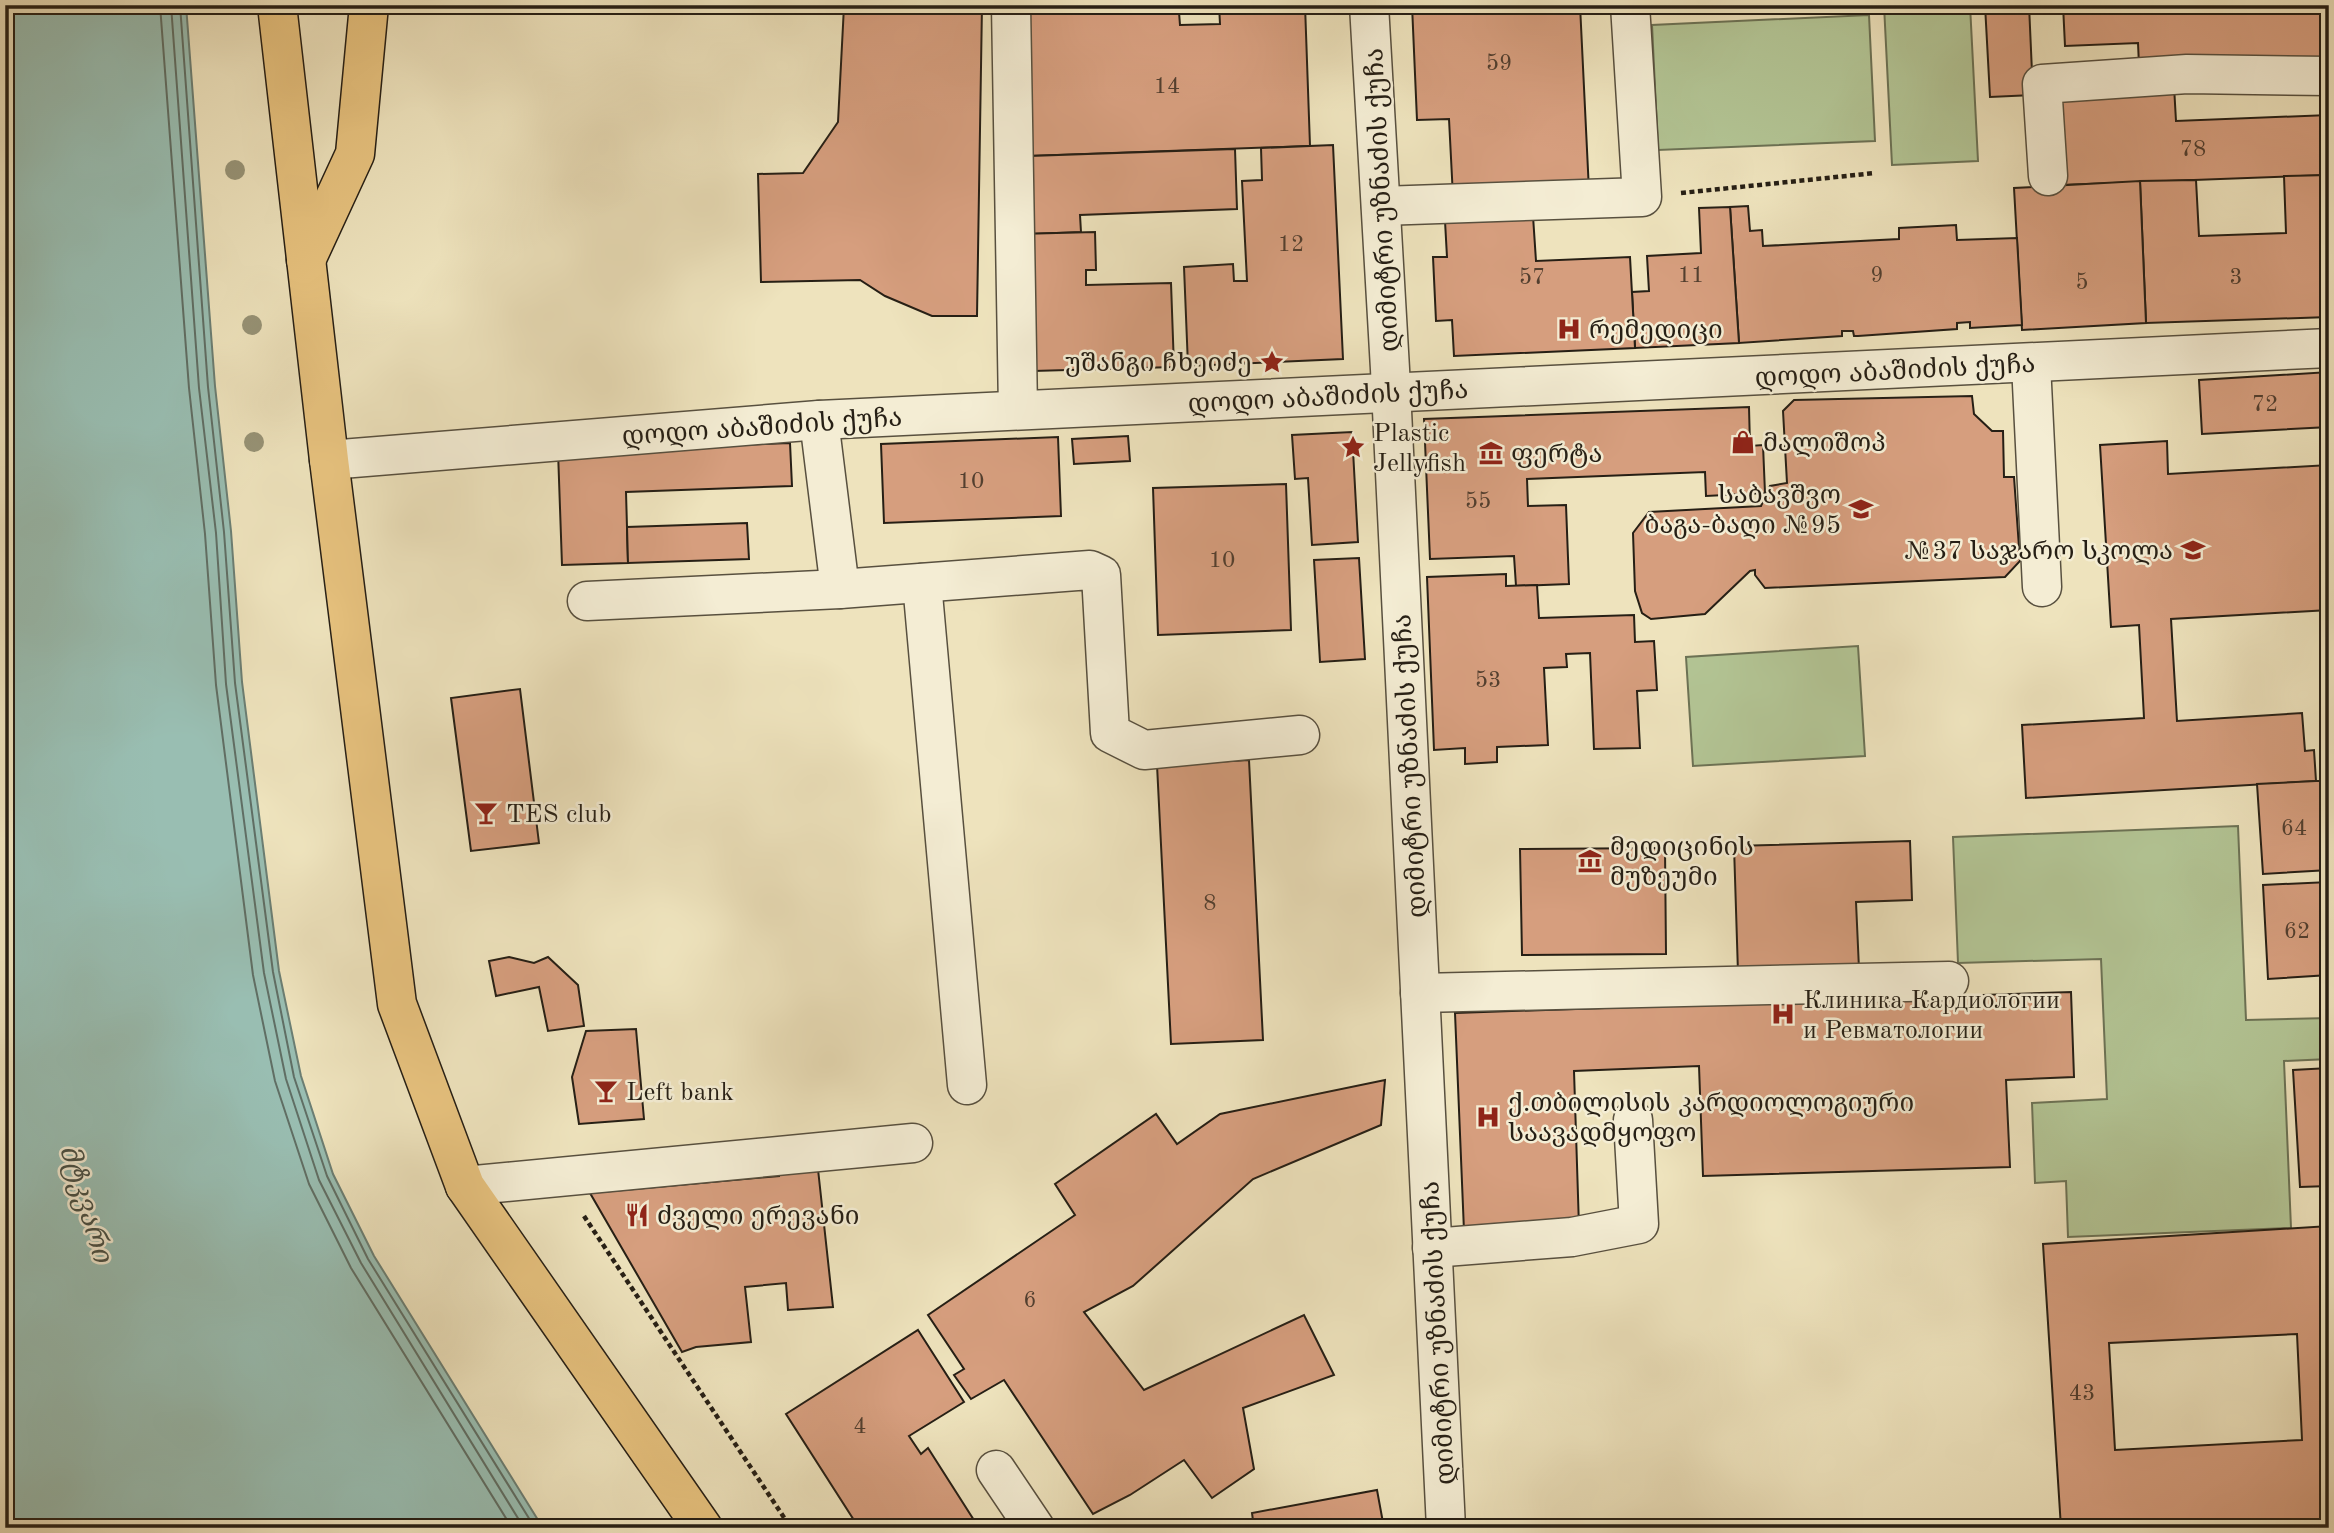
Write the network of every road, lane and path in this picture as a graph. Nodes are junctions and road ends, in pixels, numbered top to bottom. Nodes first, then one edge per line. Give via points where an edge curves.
1 (277, 5) edge
2 (369, 5) edge
3 (1011, 5) edge
4 (1369, 5) edge
5 (1630, 5) edge
6 (2329, 76) edge
7 (1875, 173) dead end
8 (2048, 176) dead end
9 (1642, 197) junction
10 (1381, 206) junction
11 (306, 260) junction
12 (2329, 348) edge
13 (2031, 364) junction
14 (1391, 393) junction
15 (1018, 410) junction
16 (819, 420) junction
17 (328, 460) junction
18 (922, 583) junction
19 (2042, 587) dead end
20 (840, 589) junction
21 (587, 601) dead end
22 (1300, 735) dead end
23 (1949, 981) dead end
24 (1420, 993) junction
25 (967, 1086) dead end
26 (1633, 1119) dead end
27 (913, 1143) dead end
28 (568, 1176) junction
29 (465, 1186) junction
30 (1432, 1248) junction
31 (996, 1470) dead end
32 (703, 1528) edge
33 (791, 1528) edge
34 (1035, 1528) edge
35 (1446, 1528) edge

1 - 11 main road
2 - 11 main road via 355,154
3 - 15 street
4 - 10 street, დიმიტრი უზნაძის ქუჩა
5 - 9 street
6 - 8 street via 2187,74 2042,84
7 - 9 path
9 - 10 street
10 - 14 street, დიმიტრი უზნაძის ქუჩა
11 - 17 main road
12 - 13 street, დოდო აბაშიძის ქუჩა
13 - 14 street, დოდო აბაშიძის ქუჩა
13 - 19 street
14 - 15 street, დოდო აბაშიძის ქუჩა
14 - 24 street, დიმიტრი უზნაძის ქუჩა
15 - 16 street, დოდო აბაშიძის ქუჩა
16 - 17 street, დოდო აბაშიძის ქუჩა
16 - 20 street
17 - 29 main road via 397,1004
18 - 20 street
18 - 22 street via 1090,570 1101,575 1110,733 1144,750
18 - 25 street
20 - 21 street
23 - 24 street
24 - 30 street, დიმიტრი უზნაძის ქუჩა
26 - 30 street via 1639,1224 1572,1237
27 - 28 street
28 - 29 street
28 - 33 path via 579,1208
29 - 32 main road
30 - 35 street, დიმიტრი უზნაძის ქუჩა
31 - 34 street

